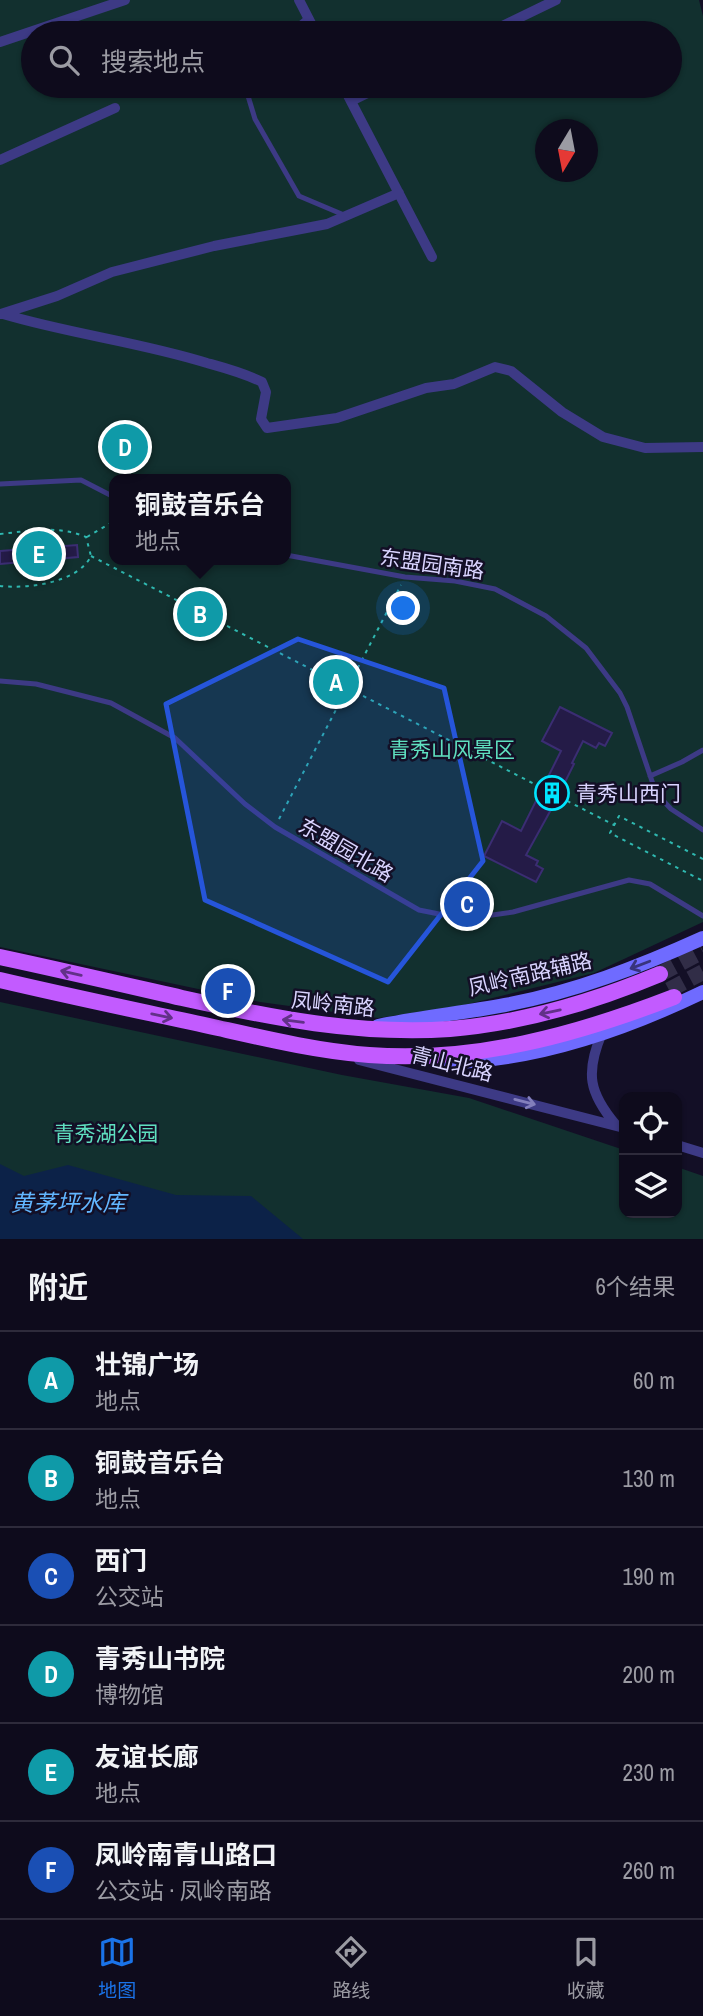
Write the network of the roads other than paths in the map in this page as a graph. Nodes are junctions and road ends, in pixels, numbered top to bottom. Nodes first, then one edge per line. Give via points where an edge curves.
1 (125, 0) edge
2 (299, 0) edge
3 (556, 0) edge
4 (308, 17) junction
5 (62, 21) edge
6 (303, 21) edge
7 (310, 21) edge
8 (513, 21) edge
9 (21, 35) edge
10 (0, 42) edge
11 (249, 98) edge
12 (350, 98) edge
13 (357, 98) edge
14 (351, 101) junction
15 (115, 108) dead end
16 (0, 160) edge
17 (399, 193) junction
18 (346, 216) junction
19 (432, 257) dead end
20 (1, 314) edge
21 (703, 447) edge
22 (0, 484) edge
23 (109, 494) edge
24 (291, 556) edge
25 (0, 681) edge
26 (703, 750) edge
27 (650, 776) junction
28 (703, 830) edge
29 (703, 916) edge
30 (703, 938) edge
31 (0, 957) edge
32 (660, 974) tunnel mouth
33 (0, 980) edge
34 (703, 992) edge
35 (671, 994) tunnel mouth
36 (361, 1029) junction
37 (602, 1033) junction
38 (278, 1041) junction
39 (364, 1061) junction
40 (619, 1126) edge
41 (619, 1127) edge
42 (682, 1147) edge
43 (703, 1153) edge

1 - 5 street
2 - 4 street
3 - 8 street
4 - 6 lane
4 - 7 street
9 - 10 street
11 - 18 lane via 255,119 299,196
12 - 14 street
13 - 14 street
14 - 17 street
15 - 16 street
17 - 18 street
17 - 19 street
18 - 20 street via 112,272
20 - 21 street via 177,353 249,375 262,382 266,392 261,419 267,428 337,418 426,388 454,384 495,367 511,372 603,437 645,449
22 - 23 lane via 81,480
24 - 27 lane, 东盟园南路 via 495,589 546,616 586,648 620,693
25 - 29 lane, 东盟园北路 via 36,684 111,703 175,738 275,827 419,911 476,918 629,880 650,884
26 - 27 lane
27 - 28 lane, 东盟园南路 via 656,793 671,809
30 -> 36 street, 凤岭南路辅路 via 608,978 558,993
36 -> 31 main road, 凤岭南路 via 282,1020
32 -> 36 main road, 凤岭南路 via 563,1010 510,1021 440,1029
33 -> 38 main road, 凤岭南路
34 - 37 street
35 - 38 main road, 凤岭南路 via 558,1028 499,1040 407,1047
37 - 39 street via 503,1057 454,1062
37 - 40 street, 青山北路 via 591,1082 600,1106
38 - 39 street, 青山北路
39 -> 41 street, 青山北路
42 - 43 street

